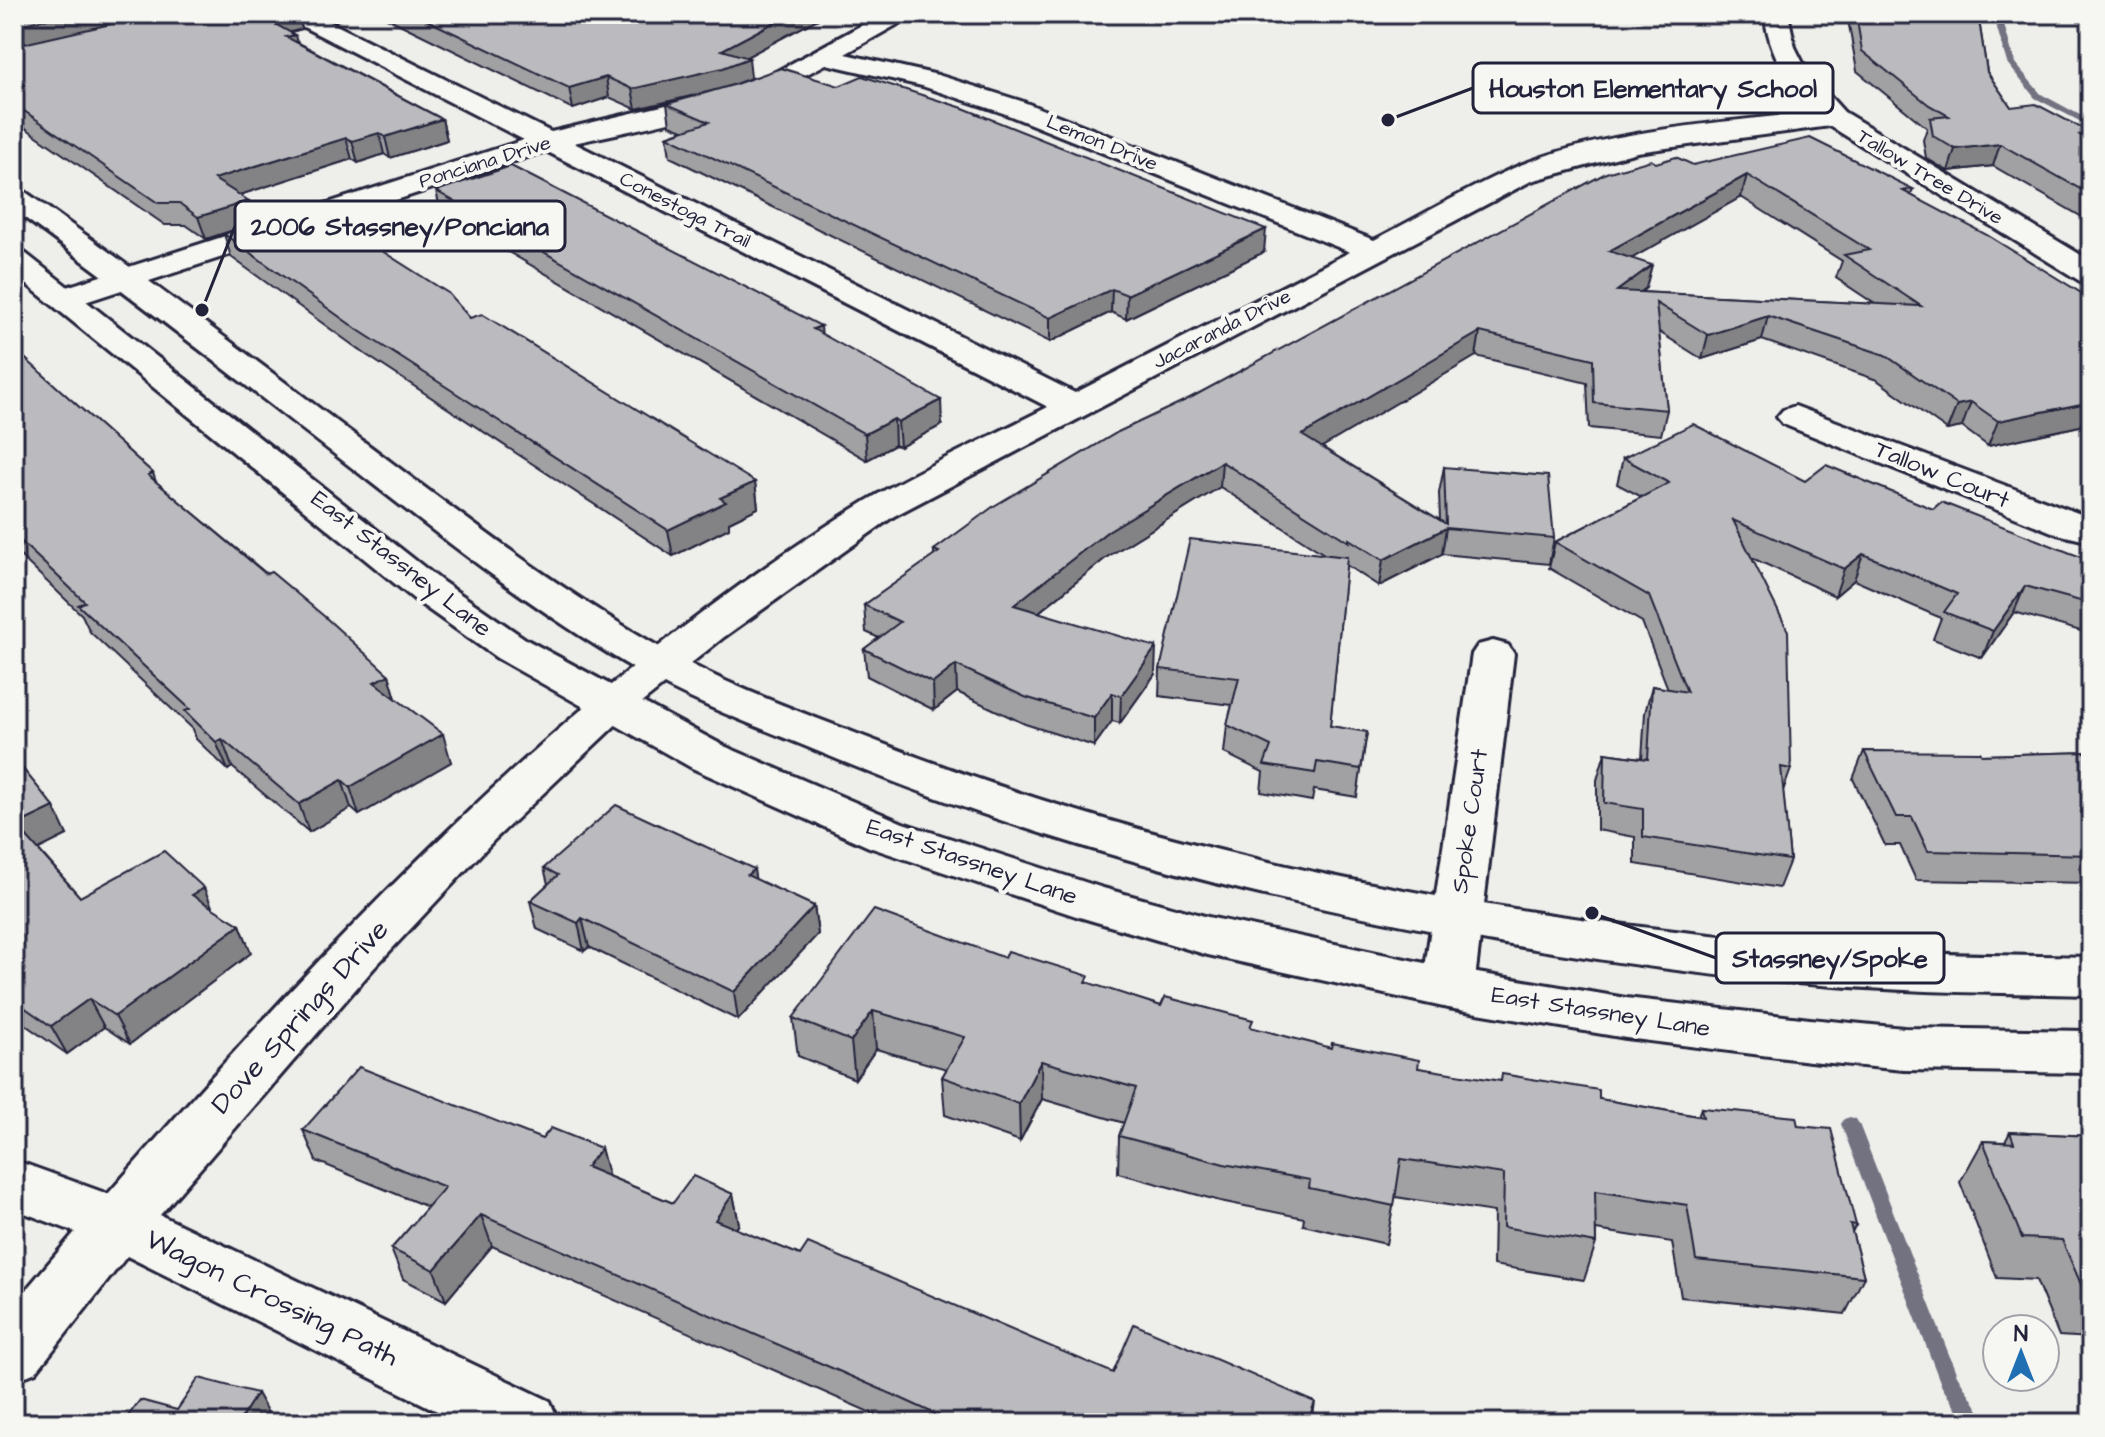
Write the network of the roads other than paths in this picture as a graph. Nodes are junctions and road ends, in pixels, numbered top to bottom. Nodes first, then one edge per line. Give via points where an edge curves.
1 (296, 14) edge
2 (899, 14) edge
3 (1776, 14) edge
4 (823, 56) junction
5 (1835, 118) junction
6 (548, 141) junction
7 (14, 197) edge
8 (1373, 250) junction
9 (14, 259) edge
10 (2091, 274) edge
11 (126, 277) junction
12 (65, 298) junction
13 (1073, 406) junction
14 (1795, 417) dead end
15 (2091, 530) edge
16 (1493, 654) dead end
17 (661, 666) junction
18 (611, 706) junction
19 (1456, 916) junction
20 (2091, 976) edge
21 (1448, 988) junction
22 (2091, 1052) edge
23 (14, 1184) edge
24 (116, 1222) junction
25 (14, 1352) edge
26 (527, 1423) edge

1 - 6 street, Conestoga Trail
2 - 4 street, Ponciana Drive
3 - 5 street, Tallow Tree Drive via 1787,61
4 - 6 street, Ponciana Drive via 783,78 711,104
4 - 8 street, Lemon Drive via 929,80 1012,107
5 - 8 street, Jacaranda Drive via 1640,142 1559,161
5 - 10 street, Tallow Tree Drive
6 - 11 street, Ponciana Drive
6 - 13 street, Conestoga Trail
7 - 11 street
8 - 13 street, Jacaranda Drive
9 - 12 street, East Stassney Lane
11 - 12 street, Ponciana Drive
11 - 17 street via 493,558
12 - 18 street, East Stassney Lane via 429,591 512,649
13 - 17 street, Jacaranda Drive via 881,508
14 - 15 street, Tallow Court
16 - 19 street, Spoke Court
17 - 18 street, Dove Springs Drive
17 - 19 street via 864,755 1049,821 1247,875
18 - 21 street, East Stassney Lane via 722,763 886,835 985,869 1208,936
18 - 24 street, Dove Springs Drive via 387,920
19 - 20 street via 1591,940 1772,961 1976,975
19 - 21 street, Spoke Court
21 - 22 street, East Stassney Lane via 1626,1018 1810,1040 1904,1049
23 - 24 street, Wagon Crossing Path
24 - 25 street, Dove Springs Drive
24 - 26 street, Wagon Crossing Path

